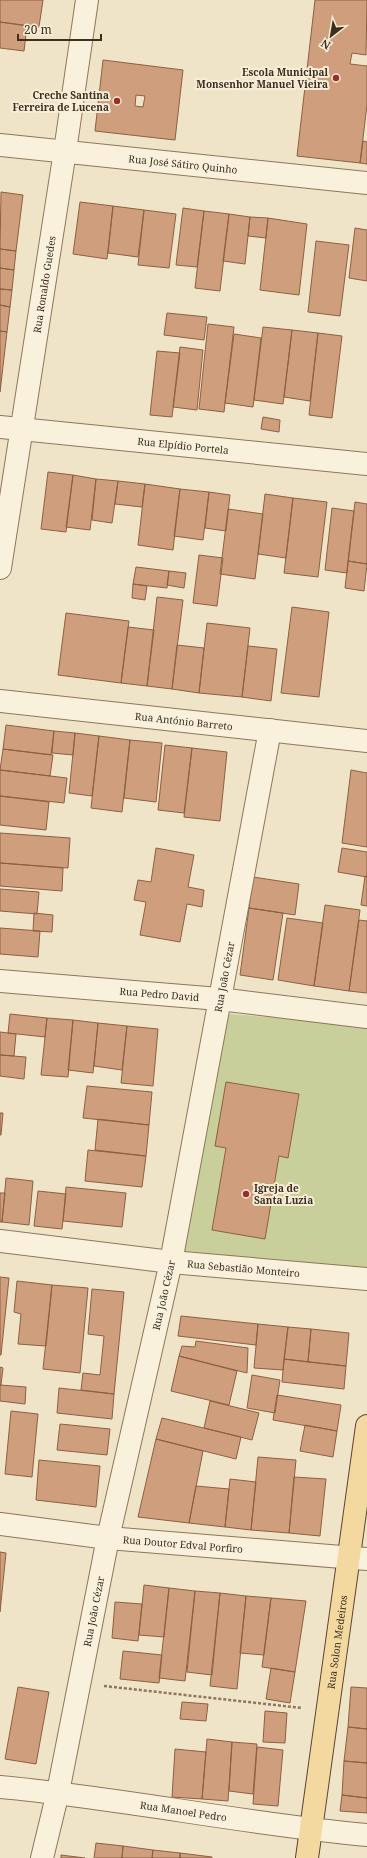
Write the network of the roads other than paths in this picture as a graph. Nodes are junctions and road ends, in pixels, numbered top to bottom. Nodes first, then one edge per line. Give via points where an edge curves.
1 (87, 0) edge
2 (0, 145) edge
3 (65, 151) junction
4 (367, 183) edge
5 (0, 427) edge
6 (23, 429) junction
7 (367, 464) edge
8 (0, 568) edge
9 (0, 700) edge
10 (270, 730) junction
11 (367, 741) edge
12 (0, 981) edge
13 (219, 1000) junction
14 (367, 1017) edge
15 (0, 1241) edge
16 (171, 1262) junction
17 (367, 1279) edge
18 (367, 1426) edge
19 (0, 1524) edge
20 (108, 1538) junction
21 (358, 1558) edge
22 (0, 1787) edge
23 (58, 1792) junction
24 (311, 1830) junction
25 (367, 1835) edge
26 (42, 1858) edge
27 (307, 1858) edge

1 - 3 street, Rua Ronaldo Guedes
2 - 3 street, Rua José Sátiro Quinho
3 - 4 street, Rua José Sátiro Quinho
3 - 6 street, Rua Ronaldo Guedes
5 - 6 street, Rua Elpídio Portela
6 - 7 street, Rua Elpídio Portela
6 - 8 street, Rua Ronaldo Guedes
9 - 10 street, Rua António Barreto
10 - 11 street, Rua António Barreto
10 - 13 street, Rua João Cézar
12 - 13 street, Rua Pedro David
13 - 14 street, Rua Pedro David
13 - 16 street, Rua João Cézar
15 - 16 street, Rua Sebastião Monteiro
16 - 17 street, Rua Sebastião Monteiro
16 - 20 street, Rua João Cézar
18 - 21 main road, Rua Solon Medeiros
19 - 20 street, Rua Doutor Edval Porfiro
20 - 21 street, Rua Doutor Edval Porfiro
20 - 23 street, Rua João Cézar
21 - 24 main road, Rua Solon Medeiros
22 - 23 street, Rua Manoel Pedro
23 - 24 street, Rua Manoel Pedro
23 - 26 street, Rua João Cézar
24 - 25 street, Rua Manoel Pedro
24 - 27 main road, Rua Solon Medeiros

